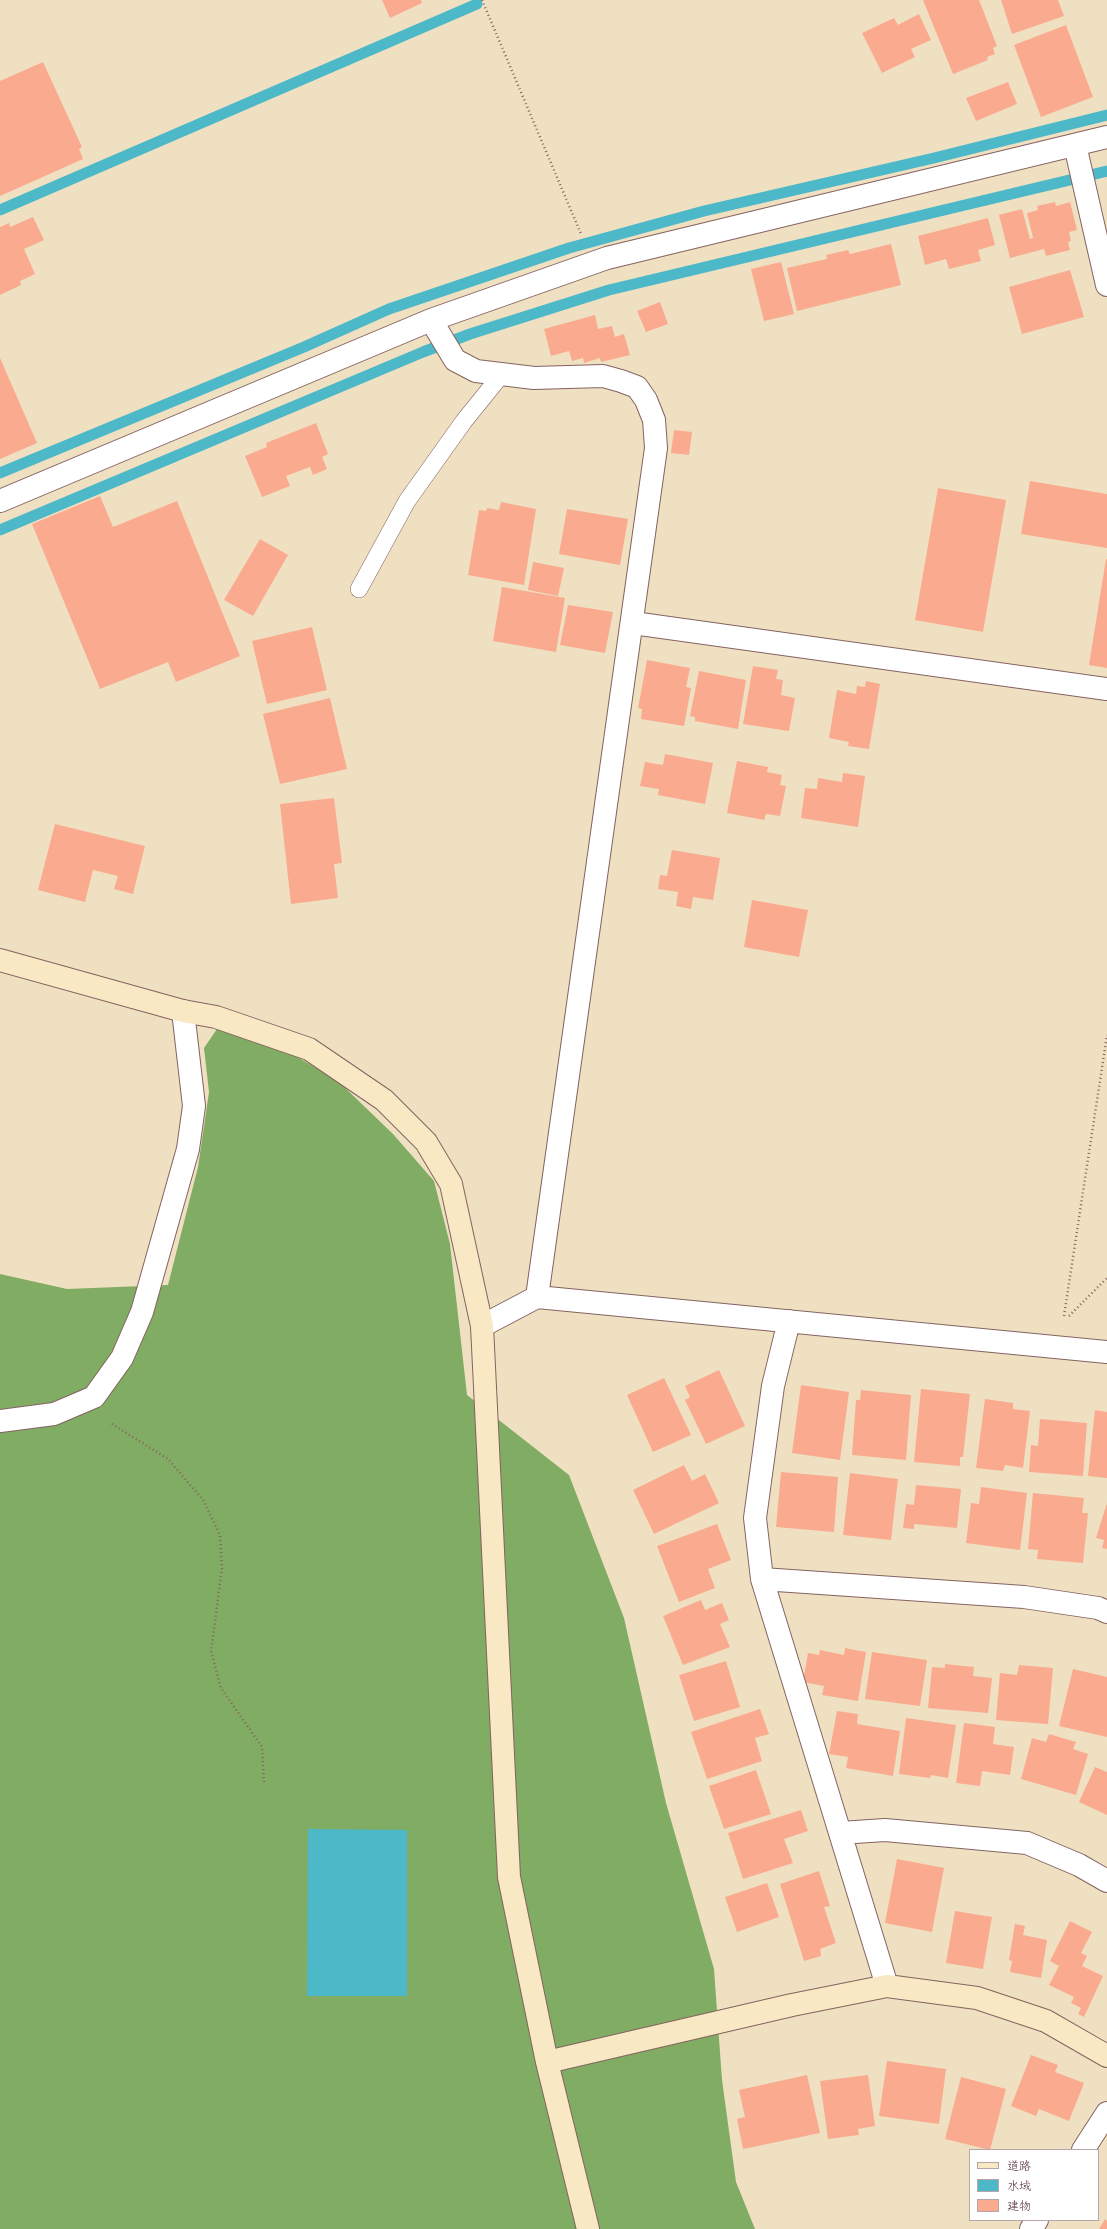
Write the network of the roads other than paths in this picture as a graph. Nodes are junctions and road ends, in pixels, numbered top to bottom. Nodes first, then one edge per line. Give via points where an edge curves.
1 (1107, 137) edge
2 (1076, 153) junction
3 (1107, 285) edge
4 (435, 327) junction
5 (502, 374) junction
6 (0, 501) edge
7 (359, 589) dead end
8 (633, 623) junction
9 (1107, 689) edge
10 (0, 960) edge
11 (183, 1011) junction
12 (537, 1297) junction
13 (789, 1321) junction
14 (482, 1326) junction
15 (1107, 1352) edge
16 (0, 1421) edge
17 (762, 1579) junction
18 (1107, 1612) edge
19 (840, 1832) junction
20 (1107, 1880) edge
21 (887, 1986) junction
22 (1107, 2056) edge
23 (547, 2062) junction
24 (1107, 2113) edge
25 (1084, 2149) edge
26 (588, 2229) edge

1 - 2 street
2 - 3 street
2 - 4 street via 623,255 593,264
4 - 5 street via 455,360 476,371
4 - 6 street
5 - 7 lane via 407,501
5 - 8 street via 534,378 603,376 637,387 646,400 654,420 656,448
8 - 9 street
8 - 12 street
10 - 11 street
11 - 14 street via 216,1017 309,1049 384,1100 426,1142 451,1184
11 - 16 street via 194,1106 188,1149 142,1312 122,1358 94,1397 54,1414
12 - 13 street
12 - 14 street
13 - 15 street
13 - 17 street via 773,1386 755,1518
14 - 23 street via 509,1877
17 - 18 street via 1024,1597 1098,1608
17 - 19 street
19 - 20 street via 884,1830 1027,1843
19 - 21 street
21 - 22 street via 977,1998 1046,2021
21 - 23 street via 792,2005
23 - 26 street
24 - 25 street

